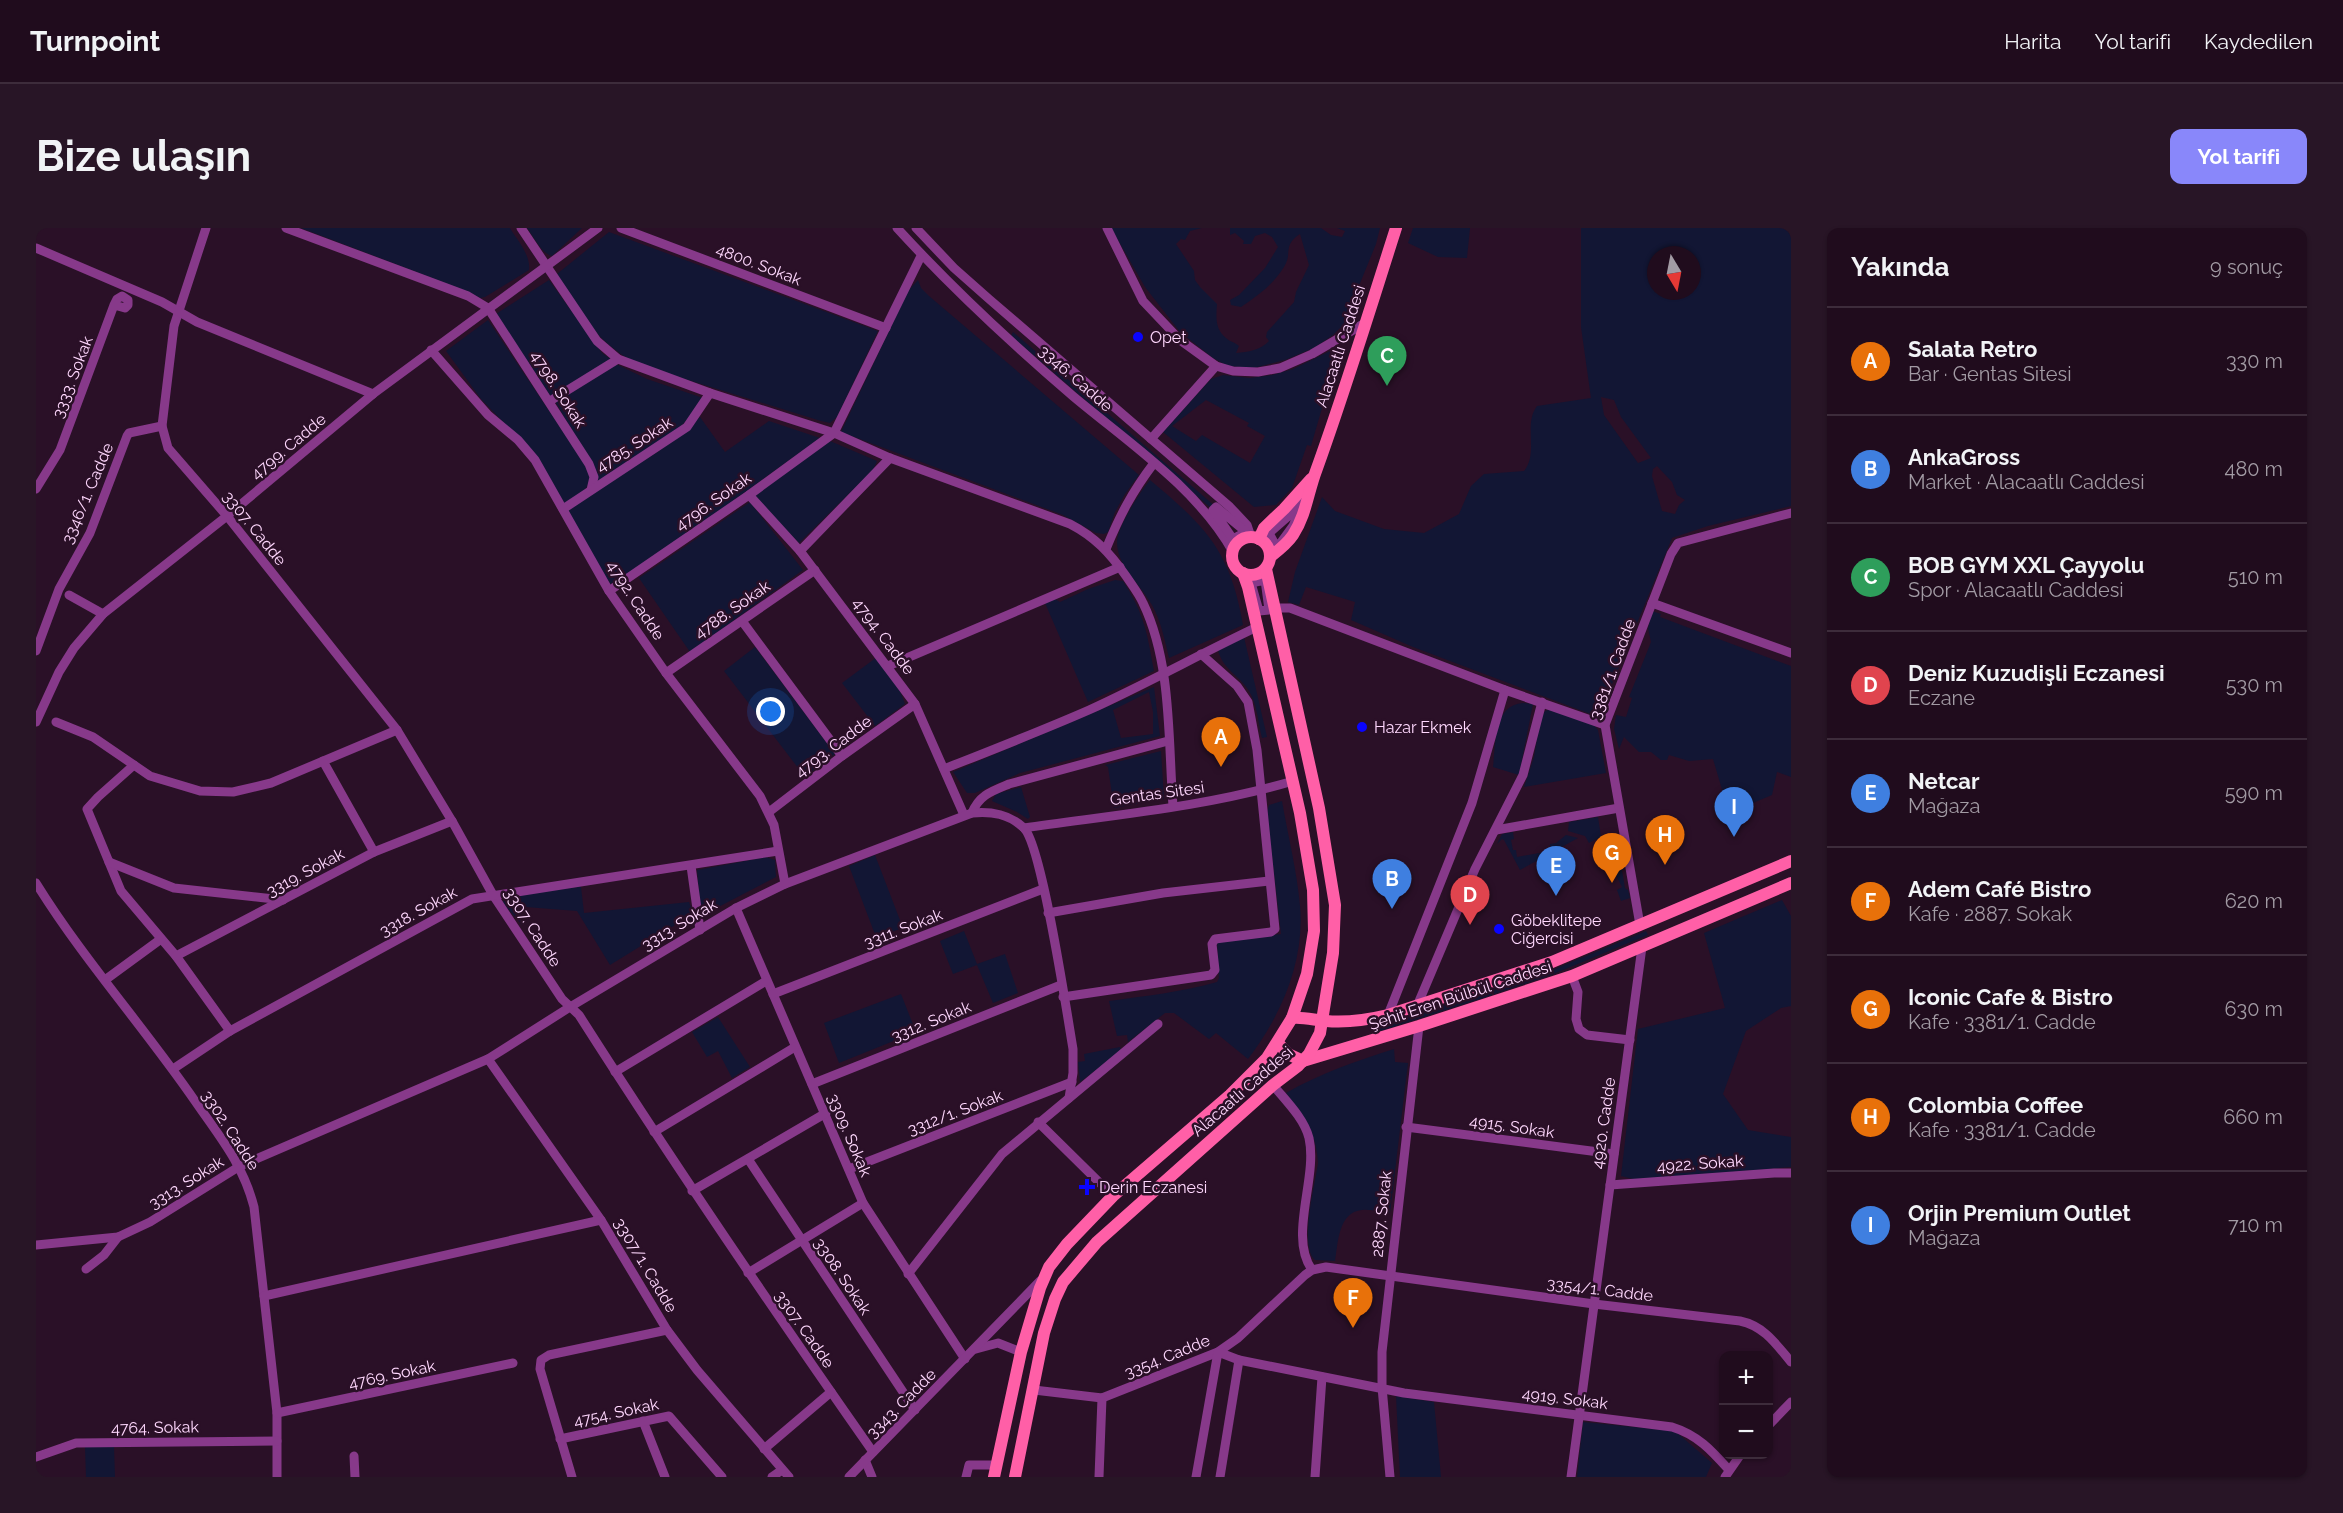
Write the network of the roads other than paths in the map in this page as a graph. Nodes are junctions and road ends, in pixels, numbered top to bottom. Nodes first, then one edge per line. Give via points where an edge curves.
1 (206, 228) edge
2 (286, 228) edge
3 (521, 228) edge
4 (621, 228) edge
5 (897, 228) edge
6 (916, 228) edge
7 (1107, 228) edge
8 (1396, 228) edge
9 (596, 229) edge
10 (36, 248) edge
11 (921, 256) junction
12 (546, 267) junction
13 (114, 305) dead end
14 (488, 308) junction
15 (178, 312) junction
16 (1365, 323) junction
17 (886, 328) junction
18 (431, 350) junction
19 (618, 359) junction
20 (1216, 366) junction
21 (710, 393) junction
22 (373, 394) junction
23 (550, 401) junction
24 (162, 426) junction
25 (834, 433) junction
26 (1151, 439) junction
27 (890, 458) junction
28 (1154, 463) junction
29 (1314, 474) junction
30 (36, 489) edge
31 (591, 490) junction
32 (749, 495) junction
33 (563, 508) junction
34 (1791, 513) edge
35 (227, 516) junction
36 (1251, 536) junction
37 (1106, 549) junction
38 (800, 551) junction
39 (1233, 552) junction
40 (1270, 563) junction
41 (1120, 567) junction
42 (815, 570) junction
43 (1243, 573) junction
44 (609, 591) junction
45 (69, 595) dead end
46 (1652, 603) junction
47 (1275, 608) junction
48 (103, 614) junction
49 (742, 621) junction
50 (1257, 627) junction
51 (36, 651) edge
52 (1791, 653) edge
53 (1201, 654) junction
54 (888, 666) junction
55 (666, 673) junction
56 (1164, 675) junction
57 (1505, 690) junction
58 (1542, 702) junction
59 (915, 704) junction
60 (36, 719) edge
61 (56, 722) dead end
62 (1605, 725) junction
63 (397, 730) junction
64 (1168, 741) junction
65 (842, 756) junction
66 (323, 761) junction
67 (134, 765) junction
68 (944, 769) junction
69 (1293, 781) junction
70 (1260, 791) junction
71 (1173, 806) junction
72 (1619, 807) junction
73 (769, 812) junction
74 (968, 814) junction
75 (452, 821) junction
76 (1023, 828) junction
77 (1496, 830) junction
78 (778, 851) junction
79 (374, 852) junction
80 (1791, 861) edge
81 (109, 862) junction
82 (691, 866) junction
83 (1757, 876) junction
84 (1269, 881) junction
85 (36, 883) edge
86 (1791, 883) edge
87 (784, 884) junction
88 (1043, 890) junction
89 (1765, 894) junction
90 (493, 895) junction
91 (283, 900) junction
92 (736, 908) junction
93 (1048, 913) junction
94 (1640, 925) junction
95 (700, 930) junction
96 (161, 939) junction
97 (1642, 947) junction
98 (176, 956) junction
99 (1572, 976) junction
100 (105, 980) junction
101 (766, 981) junction
102 (1061, 985) junction
103 (773, 994) junction
104 (1063, 997) junction
105 (1417, 1006) junction
106 (570, 1007) junction
107 (1388, 1015) junction
108 (1292, 1018) junction
109 (1323, 1021) junction
110 (1158, 1024) dead end
111 (1419, 1026) junction
112 (230, 1031) junction
113 (1630, 1040) junction
114 (1278, 1043) junction
115 (795, 1047) junction
116 (488, 1059) junction
117 (1303, 1061) junction
118 (173, 1069) junction
119 (615, 1072) junction
120 (1072, 1082) junction
121 (812, 1084) junction
122 (1273, 1085) junction
123 (1069, 1098) junction
124 (826, 1113) junction
125 (1038, 1122) junction
126 (1406, 1127) junction
127 (654, 1132) junction
128 (1614, 1154) junction
129 (748, 1159) junction
130 (240, 1166) junction
131 (849, 1169) junction
132 (1791, 1173) edge
133 (1610, 1185) junction
134 (692, 1191) junction
135 (1113, 1196) junction
136 (863, 1203) junction
137 (601, 1220) junction
138 (118, 1237) junction
139 (801, 1241) junction
140 (36, 1245) edge
141 (86, 1269) dead end
142 (1312, 1270) junction
143 (748, 1273) junction
144 (908, 1274) junction
145 (1390, 1275) junction
146 (1044, 1277) junction
147 (264, 1296) junction
148 (1594, 1304) junction
149 (667, 1330) junction
150 (974, 1350) junction
151 (1021, 1352) junction
152 (1218, 1352) junction
153 (965, 1359) junction
154 (1239, 1360) junction
155 (1791, 1362) edge
156 (513, 1364) dead end
157 (1322, 1377) junction
158 (1382, 1387) junction
159 (1034, 1390) junction
160 (831, 1392) junction
161 (1102, 1398) junction
162 (1791, 1402) edge
163 (915, 1410) junction
164 (277, 1413) junction
165 (1578, 1415) junction
166 (643, 1421) junction
167 (1773, 1421) edge
168 (560, 1439) junction
169 (278, 1441) junction
170 (764, 1449) junction
171 (873, 1452) junction
172 (354, 1456) dead end
173 (36, 1457) edge
174 (1738, 1459) edge
175 (865, 1460) junction
176 (782, 1470) junction
177 (995, 1471) edge
178 (1727, 1474) edge
179 (277, 1477) edge
180 (355, 1477) edge
181 (572, 1477) edge
182 (664, 1477) edge
183 (722, 1477) edge
184 (772, 1477) edge
185 (789, 1477) edge
186 (849, 1477) edge
187 (872, 1477) edge
188 (966, 1477) edge
189 (1015, 1477) edge
190 (1099, 1477) edge
191 (1196, 1477) edge
192 (1220, 1477) edge
193 (1315, 1477) edge
194 (1390, 1477) edge
195 (1571, 1477) edge

1 - 15 street
2 - 14 street via 468,296
3 - 12 street
4 - 17 street, 4800. Sokak
5 - 11 street, 3346. Cadde
6 - 26 street, 3346. Cadde via 980,292
7 - 20 street via 1143,301 1180,340
8 - 16 main road, Alacaatlı Caddesi
9 - 12 street, 4799. Cadde
10 - 15 street
11 - 17 street
11 - 28 street, 3346. Cadde via 1040,368
12 - 14 street, 4799. Cadde
12 - 19 street via 597,341
13 - 30 street, 3333. Sokak via 60,450
14 - 18 street, 4799. Cadde
14 - 23 street, 4798. Sokak
15 - 22 street
15 - 24 street
16 - 20 street via 1280,368 1258,372
16 - 29 main road, Alacaatlı Caddesi
17 - 25 street
18 - 22 street, 4799. Cadde
18 - 33 street, 4792. Cadde via 488,415 535,460
19 - 21 street
19 - 23 street
20 - 26 street
21 - 25 street
21 - 31 street, 4785. Sokak via 687,426
22 - 35 street, 4799. Cadde
23 - 31 street, 4798. Sokak via 592,471
24 - 35 street, 3307. Cadde via 172,455
24 - 51 street, 3346/1. Cadde via 127,436 93,526 59,589
25 - 27 street
25 - 32 street, 4796. Sokak
26 - 36 street, 3346. Cadde via 1238,515
27 - 37 street via 1070,524
27 - 38 street
28 - 37 street via 1123,509
28 - 39 street, 3346. Cadde via 1210,516
29 - 36 main road, Alacaatlı Caddesi via 1284,510
29 - 40 main road, Alacaatlı Caddesi via 1301,520
31 - 33 street, 4785. Sokak
32 - 38 street, 4794. Cadde
32 - 44 street, 4796. Sokak
33 - 44 street, 4792. Cadde
34 - 46 street, 3381/1. Cadde via 1678,543
35 - 48 street, 4799. Cadde
35 - 63 street, 3307. Cadde
36 - 39 main road via 1241,540
36 - 40 main road via 1268,548
37 - 41 street
38 - 42 street, 4794. Cadde
39 - 43 main road via 1235,565
40 - 40 street via 1269,532 1293,512 1308,492
40 - 43 main road via 1255,574
40 - 47 main road, Alacaatlı Caddesi
41 - 54 street
41 - 56 street via 1150,619
42 - 49 street, 4788. Sokak
42 - 54 street, 4794. Cadde
43 - 50 main road, Alacaatlı Caddesi
44 - 55 street, 4792. Cadde
45 - 48 street
46 - 52 street
46 - 62 street, 3381/1. Cadde
47 - 57 street via 1290,608
47 - 109 main road, Alacaatlı Caddesi via 1334,889 1334,954
48 - 60 street, 4799. Cadde via 74,648
49 - 55 street, 4788. Sokak
49 - 65 street
50 - 53 street
50 - 69 main road, Alacaatlı Caddesi
53 - 56 street
53 - 70 street via 1237,686 1248,702
54 - 59 street, 4794. Cadde
55 - 73 street, 4792. Cadde
56 - 64 street
56 - 68 street
57 - 58 street
57 - 107 street via 1472,803
58 - 62 street
58 - 77 street via 1523,775
59 - 65 street, 4793. Cadde
59 - 68 street, 4794. Cadde
61 - 67 street via 93,737
62 - 72 street, 3381/1. Cadde
63 - 66 street
63 - 75 street, 3307. Cadde
64 - 71 street
64 - 74 street via 1009,784 988,792
65 - 73 street, 4793. Cadde
66 - 67 street via 271,783 232,792 200,791 150,776
66 - 79 street
67 - 81 street via 87,809
68 - 74 street, 4794. Cadde
69 - 70 street, Gentas Sitesi
69 - 108 main road, Alacaatlı Caddesi via 1315,909 1313,951
70 - 71 street, Gentas Sitesi
70 - 84 street
71 - 76 street, Gentas Sitesi
72 - 77 street
72 - 94 street, 3381/1. Cadde
73 - 78 street, 4792. Cadde
74 - 76 street, 3313. Sokak via 990,811 1007,816
74 - 87 street, 3313. Sokak
75 - 79 street, 3319. Sokak
75 - 90 street, 3307. Cadde
76 - 88 street via 1029,835
77 - 105 street via 1475,869
78 - 82 street, 3318. Sokak
78 - 87 street, 4792. Cadde
79 - 91 street, 3319. Sokak
80 - 83 main road, Şehit Eren Bülbül Caddesi
81 - 91 street via 174,888
81 - 96 street via 121,891
82 - 90 street, 3318. Sokak
82 - 95 street
83 - 89 main road
83 - 94 main road, Şehit Eren Bülbül Caddesi
84 - 93 street via 1163,893
84 - 104 street via 1275,929 1215,939 1214,974
85 - 100 street, 3302. Cadde
86 - 89 main road, Şehit Eren Bülbül Caddesi
87 - 92 street, 3313. Sokak
88 - 93 street
88 - 103 street, 3311. Sokak
89 - 97 main road, Şehit Eren Bülbül Caddesi
90 - 106 street, 3307. Cadde
90 - 112 street, 3318. Sokak via 472,899
91 - 98 street, 3319. Sokak
92 - 95 street, 3313. Sokak
92 - 101 street, 3309. Sokak
93 - 102 street
94 - 105 main road, Şehit Eren Bülbül Caddesi via 1552,962
95 - 106 street, 3313. Sokak
96 - 98 street
96 - 100 street
97 - 99 main road, Şehit Eren Bülbül Caddesi
97 - 113 street, 4920. Cadde
98 - 112 street
99 - 111 main road, Şehit Eren Bülbül Caddesi
99 - 113 street via 1578,992 1579,1029 1587,1035
100 - 118 street, 3302. Cadde
101 - 103 street, 3309. Sokak
101 - 119 street
102 - 104 street
102 - 121 street, 3312. Sokak
103 - 115 street, 3309. Sokak
104 - 120 street via 1073,1049
105 - 107 main road, Şehit Eren Bülbül Caddesi
106 - 116 street, 3313. Sokak
106 - 119 street, 3307. Cadde
107 - 109 main road, Şehit Eren Bülbül Caddesi via 1358,1021
108 - 109 main road, Şehit Eren Bülbül Caddesi
108 - 114 main road, Alacaatlı Caddesi
109 - 117 main road, Alacaatlı Caddesi via 1316,1043
110 - 123 street
111 - 117 main road, Şehit Eren Bülbül Caddesi
111 - 126 street, 2887. Sokak
112 - 118 street, 3318. Sokak
113 - 128 street, 4920. Cadde
114 - 117 main road via 1288,1054
114 - 135 main road, Alacaatlı Caddesi via 1257,1070
115 - 121 street, 3309. Sokak
115 - 127 street
116 - 130 street, 3313. Sokak
116 - 137 street, 3307/1. Cadde
117 - 122 main road, Alacaatlı Caddesi
118 - 130 street, 3302. Cadde
119 - 127 street, 3307. Cadde
120 - 123 street
120 - 131 street, 3312/1. Sokak
121 - 124 street, 3309. Sokak
122 - 142 street via 1309,1137 1310,1168 1302,1244
122 - 159 main road, Alacaatlı Caddesi via 1070,1271 1051,1311
123 - 125 street
124 - 129 street
124 - 131 street, 3309. Sokak
125 - 135 street
125 - 144 street via 1002,1154
126 - 128 street, 4915. Sokak
126 - 145 street, 2887. Sokak
127 - 134 street, 3307. Cadde
128 - 133 street, 4920. Cadde
129 - 134 street
129 - 139 street, 3308. Sokak
130 - 138 street, 3313. Sokak via 168,1212
130 - 147 street, 3302. Cadde via 254,1207
131 - 136 street, 3309. Sokak
132 - 133 street, 4922. Sokak
133 - 148 street, 4920. Cadde
134 - 143 street, 3307. Cadde
135 - 146 main road, Alacaatlı Caddesi via 1067,1244
136 - 139 street
136 - 144 street, 3309. Sokak
137 - 147 street
137 - 149 street, 3307/1. Cadde
138 - 140 street
138 - 141 street
139 - 143 street
139 - 163 street, 3308. Sokak
142 - 145 street via 1326,1267
142 - 152 street, 3354. Cadde
143 - 160 street, 3307. Cadde
144 - 153 street, 3309. Sokak
145 - 148 street, 3354/1. Cadde
145 - 158 street, 2887. Sokak
146 - 150 street, 3343. Cadde
146 - 151 main road, Alacaatlı Caddesi
147 - 164 street, 3302. Cadde
148 - 155 street, 3354/1. Cadde via 1746,1322 1766,1333
148 - 165 street, 4920. Cadde
149 - 168 street via 549,1355 541,1360 540,1369
149 - 170 street, 3307/1. Cadde
150 - 151 street via 998,1343
150 - 153 street, 3343. Cadde
151 - 177 main road, Alacaatlı Caddesi
152 - 154 street, 4919. Sokak
152 - 161 street, 3354. Cadde
152 - 191 street
153 - 163 street, 3343. Cadde
154 - 157 street, 4919. Sokak
154 - 192 street
156 - 164 street, 4769. Sokak
157 - 158 street, 4919. Sokak
157 - 193 street
158 - 165 street, 4919. Sokak
158 - 194 street, 2887. Sokak
159 - 161 street, 3354. Cadde
159 - 189 main road, Alacaatlı Caddesi
160 - 170 street
160 - 171 street, 3307. Cadde
161 - 190 street
162 - 167 street
163 - 171 street, 3343. Cadde
164 - 169 street, 3302. Cadde
165 - 178 street, 4919. Sokak via 1684,1431 1704,1443
165 - 195 street, 4920. Cadde
166 - 168 street, 4754. Sokak
166 - 182 street
166 - 183 street, 4754. Sokak via 669,1416
168 - 181 street
169 - 173 street, 4764. Sokak via 76,1443
169 - 179 street, 3302. Cadde
170 - 176 street, 3307/1. Cadde
171 - 175 street, 3343. Cadde
172 - 180 street
174 - 178 street
175 - 186 street, 3343. Cadde
175 - 187 street
176 - 184 street
176 - 185 street, 3307/1. Cadde
177 - 188 street via 969,1465

